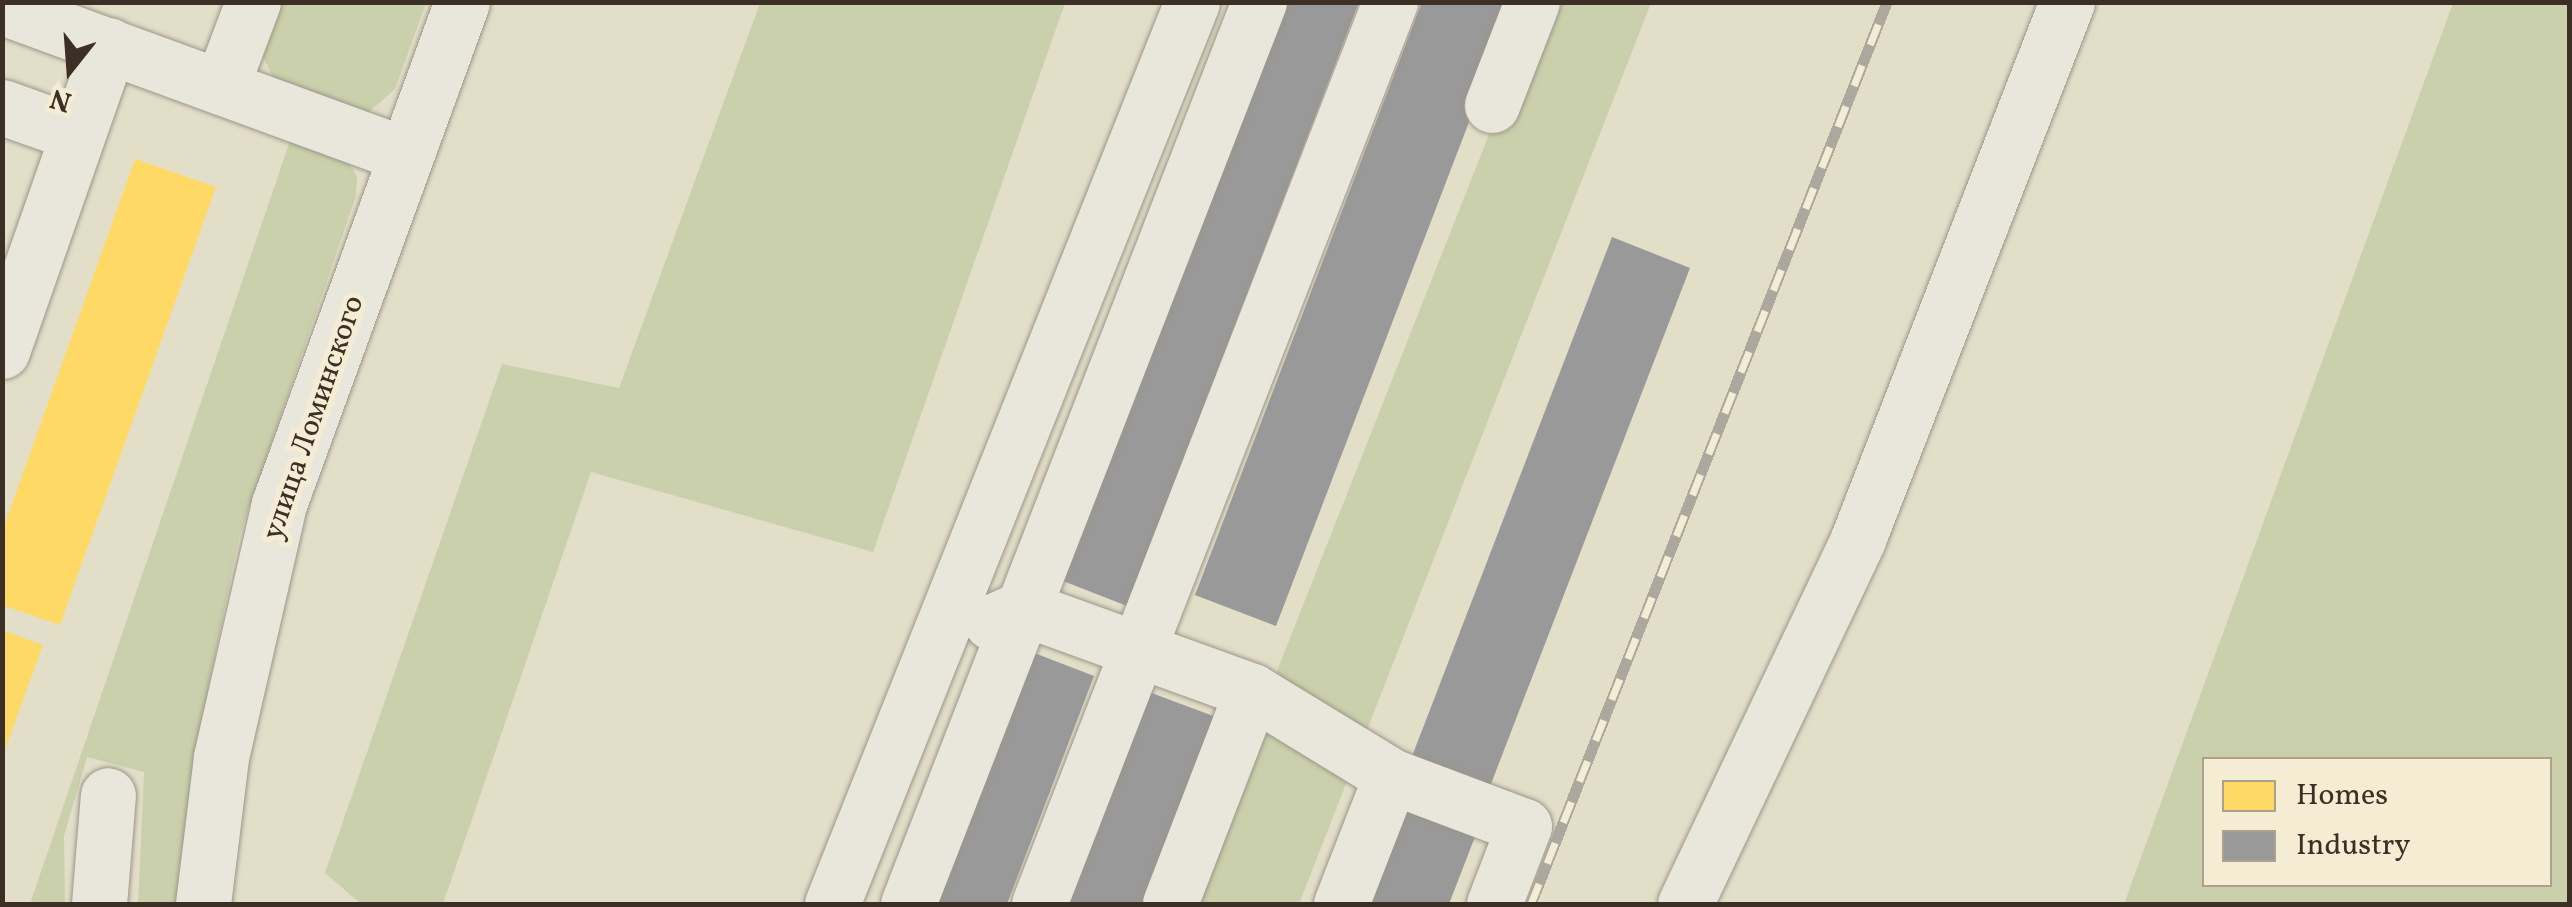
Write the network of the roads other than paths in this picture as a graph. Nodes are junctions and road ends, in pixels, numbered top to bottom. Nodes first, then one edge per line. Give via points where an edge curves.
1 (253, 2) edge
2 (462, 2) edge
3 (1192, 2) edge
4 (1259, 2) edge
5 (1390, 2) edge
6 (1532, 2) edge
7 (2067, 2) edge
8 (6, 6) edge
9 (109, 45) junction
10 (222, 87) junction
11 (1492, 105) dead end
12 (2, 106) edge
13 (75, 133) junction
14 (406, 155) junction
15 (14, 281) edge
16 (2, 351) edge
17 (1023, 608) junction
18 (934, 646) junction
19 (1138, 649) junction
20 (1252, 691) junction
21 (888, 768) junction
22 (1391, 776) junction
23 (954, 787) junction
24 (108, 795) dead end
25 (99, 904) edge
26 (203, 904) edge
27 (832, 904) edge
28 (908, 904) edge
29 (1039, 904) edge
30 (1170, 904) edge
31 (1341, 904) edge
32 (1494, 904) edge
33 (1686, 904) edge

1 - 10 street
2 - 14 street, улица Ломинского
3 - 18 street
4 - 17 street
5 - 19 street
6 - 11 street
7 - 33 street via 1858,538
8 - 9 street
9 - 10 street
9 - 13 street
10 - 14 street
12 - 13 street
13 - 15 street
14 - 26 street, улица Ломинского via 278,504 221,757
15 - 16 street
17 - 18 street
17 - 19 street
17 - 23 street
18 - 21 street
19 - 20 street
19 - 29 street
20 - 22 street
20 - 30 street
21 - 23 street
21 - 27 street
22 - 31 street
22 - 32 street via 1524,826
23 - 28 street
24 - 25 street

